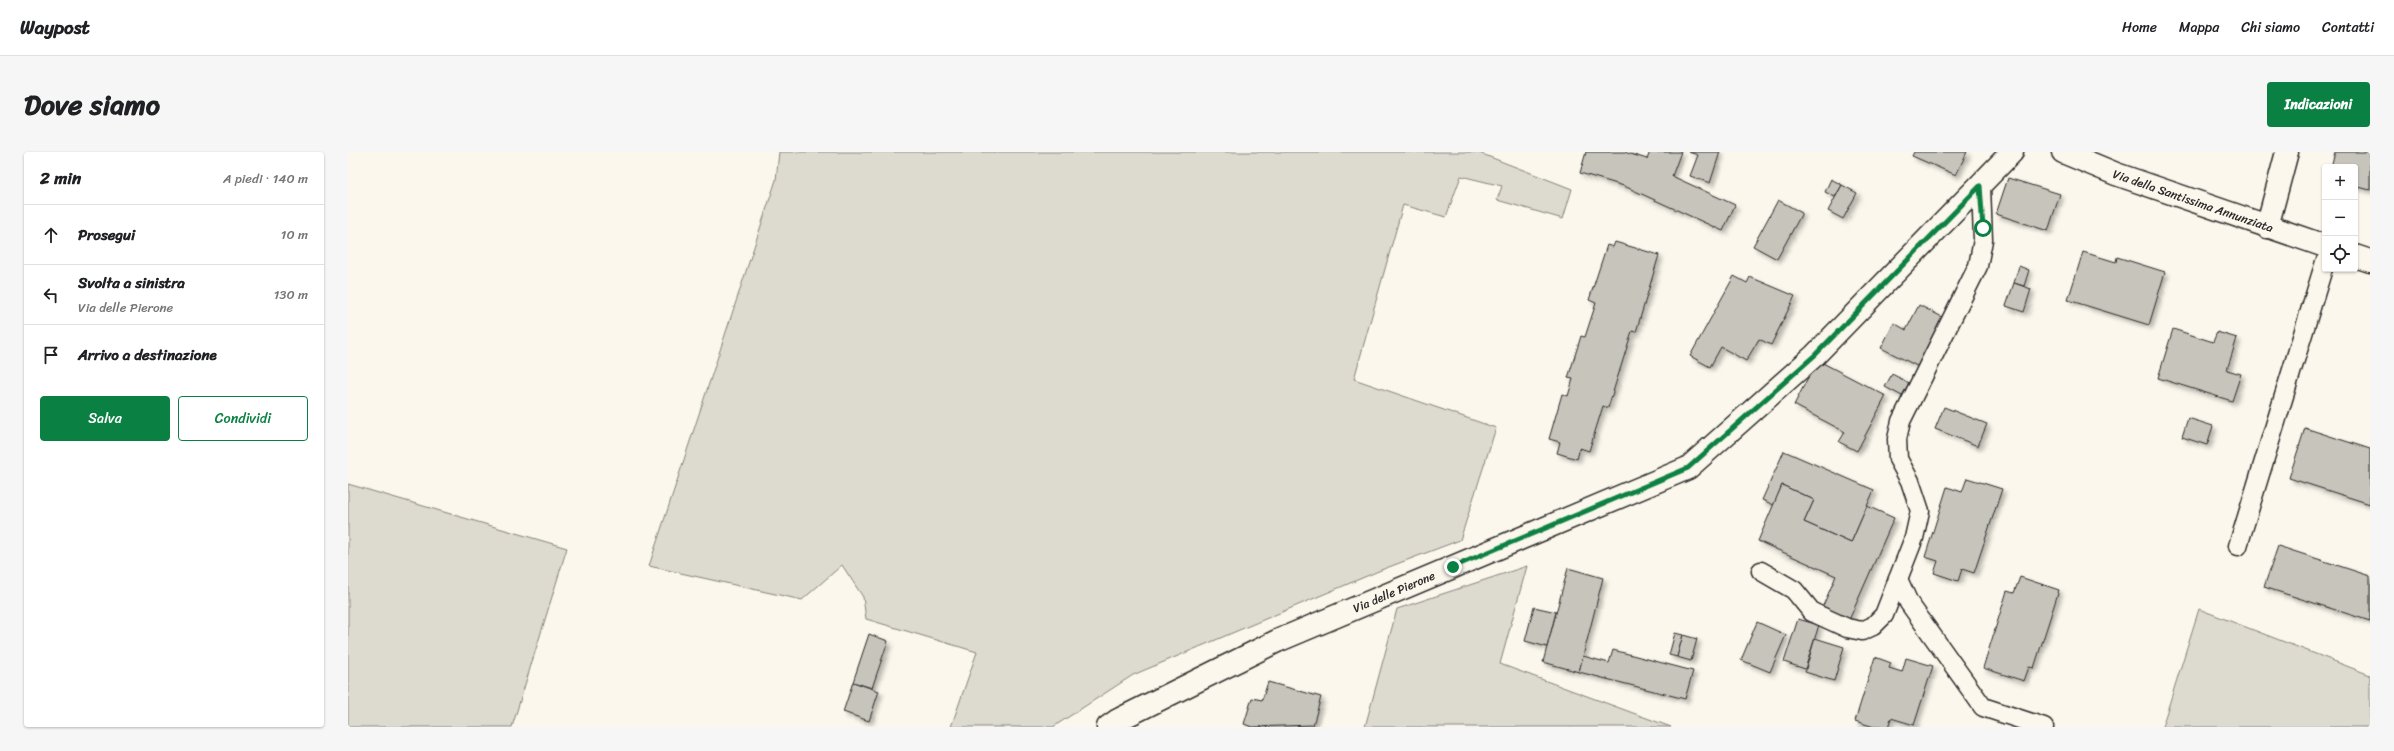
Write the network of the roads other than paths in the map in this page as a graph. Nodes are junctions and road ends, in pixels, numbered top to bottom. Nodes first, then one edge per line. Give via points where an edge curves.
1 (2012, 152) edge
2 (2063, 152) edge
3 (2288, 152) edge
4 (1980, 186) junction
5 (2267, 227) junction
6 (2322, 245) edge
7 (2358, 257) edge
8 (2370, 261) edge
9 (2322, 272) edge
10 (2238, 546) dead end
11 (1761, 571) dead end
12 (1898, 579) junction
13 (1108, 727) edge
14 (2044, 727) edge

1 - 4 street, Via delle Pierone
2 - 5 street, Via della Santissima Annunziata via 2116,174
3 - 5 street
4 - 12 lane via 1984,240 1978,266 1900,421 1897,439 1898,459 1910,481 1920,511 1914,538
4 - 13 street, Via delle Pierone via 1815,355 1688,468 1277,641
5 - 6 street, Via della Santissima Annunziata
7 - 8 street
9 - 10 lane
11 - 12 lane via 1794,590 1812,612 1847,628 1862,631 1874,626 1884,615
12 - 14 lane via 1909,603 1983,707

